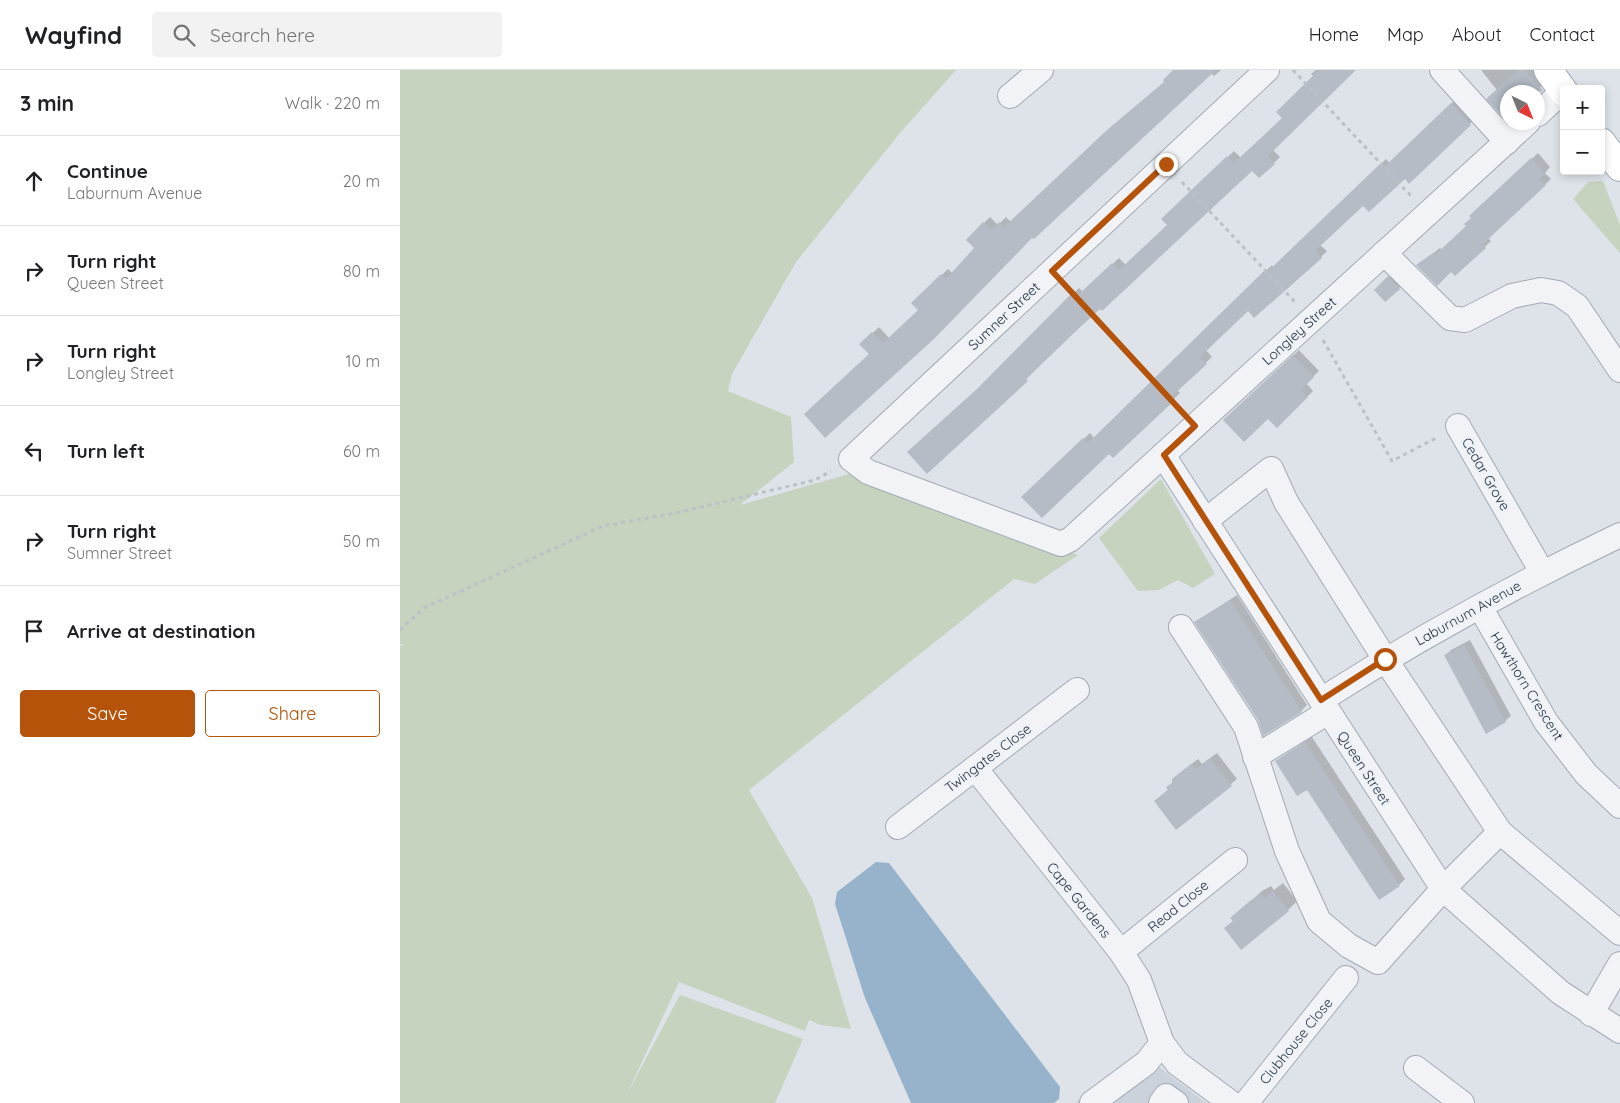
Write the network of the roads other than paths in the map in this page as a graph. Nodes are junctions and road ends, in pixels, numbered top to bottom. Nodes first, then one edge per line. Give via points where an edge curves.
1 (1041, 70) edge
2 (1267, 70) edge
3 (1442, 70) edge
4 (1560, 81) edge
5 (1010, 96) dead end
6 (1545, 104) edge
7 (1520, 130) edge
8 (1507, 142) junction
9 (1605, 147) edge
10 (1620, 167) edge
11 (1384, 253) junction
12 (1620, 370) edge
13 (1458, 426) road end
14 (1164, 455) junction
15 (1204, 521) junction
16 (1620, 535) edge
17 (1071, 539) joint
18 (1542, 572) junction
19 (1480, 607) junction
20 (1181, 627) dead end
21 (1385, 659) junction
22 (1077, 690) dead end
23 (1324, 706) junction
24 (1255, 757) junction
25 (975, 768) junction
26 (1620, 806) edge
27 (898, 827) dead end
28 (1500, 832) junction
29 (1235, 860) dead end
30 (1443, 888) junction
31 (1620, 933) edge
32 (1121, 952) junction
33 (1620, 964) edge
34 (1346, 978) dead end
35 (1591, 1014) junction
36 (1620, 1031) edge
37 (1162, 1043) junction
38 (1416, 1068) dead end
39 (1092, 1103) edge
40 (1161, 1103) edge
41 (1176, 1103) edge
42 (1231, 1103) edge
43 (1246, 1103) edge
44 (1462, 1103) edge

1 - 5 street
2 - 17 street, Sumner Street via 851,459 868,472 1061,544
3 - 8 street
4 - 6 street
7 - 8 street, Longley Street
8 - 11 street, Longley Street
9 - 10 main road
11 - 12 street via 1450,318 1466,320 1512,296 1541,290 1558,293 1577,306
11 - 14 street, Longley Street
13 - 18 street, Cedar Grove
14 - 15 street, Queen Street
14 - 17 street, Longley Street
15 - 21 street via 1271,469 1286,502
15 - 23 street, Queen Street
16 - 18 street, Laburnum Avenue
18 - 19 street, Laburnum Avenue
19 - 21 street, Laburnum Avenue
19 - 26 street, Hawthorn Crescent via 1546,722 1586,774
20 - 24 street via 1246,727
21 - 23 street, Laburnum Avenue
21 - 28 street
22 - 25 street, Twingates Close
23 - 24 street, Laburnum Avenue
23 - 30 street, Queen Street
24 - 30 street via 1287,851 1319,921 1349,946 1378,962
25 - 27 street, Twingates Close
25 - 32 street, Cape Gardens
28 - 30 street
28 - 31 street
29 - 32 street, Read Close
30 - 35 street, Queen Street via 1561,993
32 - 37 street, Cape Gardens via 1139,980
33 - 35 street
34 - 43 street, Clubhouse Close
35 - 36 street, Queen Street
37 - 39 street via 1146,1062
37 - 42 street, Cape Gardens via 1176,1063
38 - 44 street
40 - 41 street via 1166,1096

